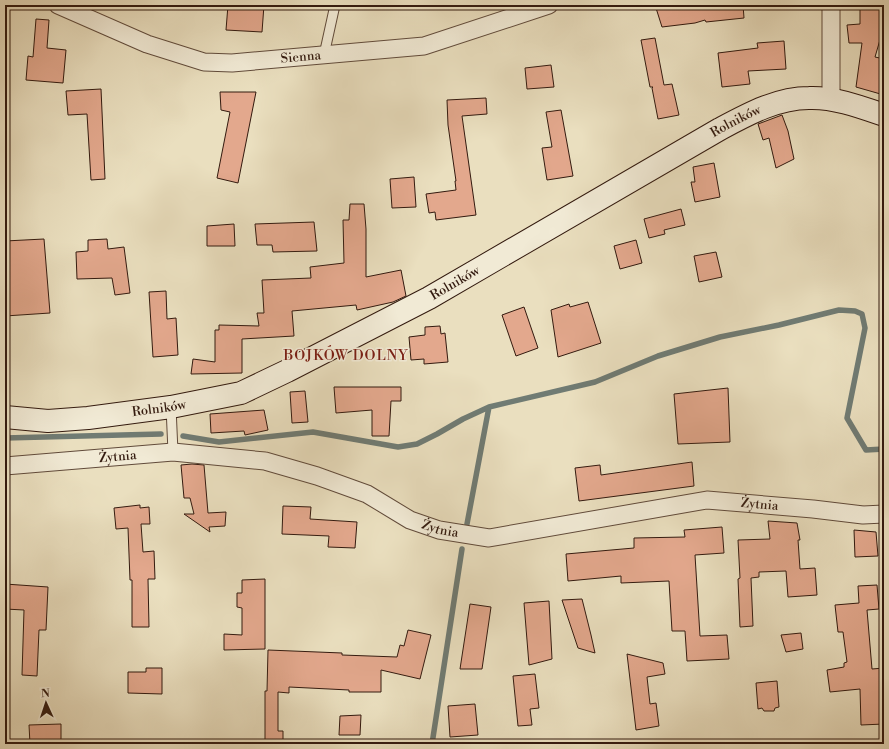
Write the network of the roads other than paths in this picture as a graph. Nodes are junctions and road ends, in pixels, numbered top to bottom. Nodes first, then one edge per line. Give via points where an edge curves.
1 (58, 5) edge
2 (335, 5) edge
3 (549, 5) edge
4 (831, 5) edge
5 (324, 55) junction
6 (832, 100) junction
7 (884, 115) edge
8 (171, 407) junction
9 (5, 417) edge
10 (173, 452) junction
11 (5, 466) edge
12 (884, 514) edge

1 - 5 street, Sienna via 147,44 204,62 232,63
2 - 5 lane
3 - 5 street, Sienna via 424,46
4 - 6 street
6 - 7 street, Rolników
6 - 8 street, Rolników via 791,100 753,111 429,298 294,367 241,393
8 - 9 street, Rolników via 48,421
8 - 10 lane
10 - 11 street, Żytnia
10 - 12 street, Żytnia via 265,461 367,494 410,520 439,530 489,538 707,500 863,515

